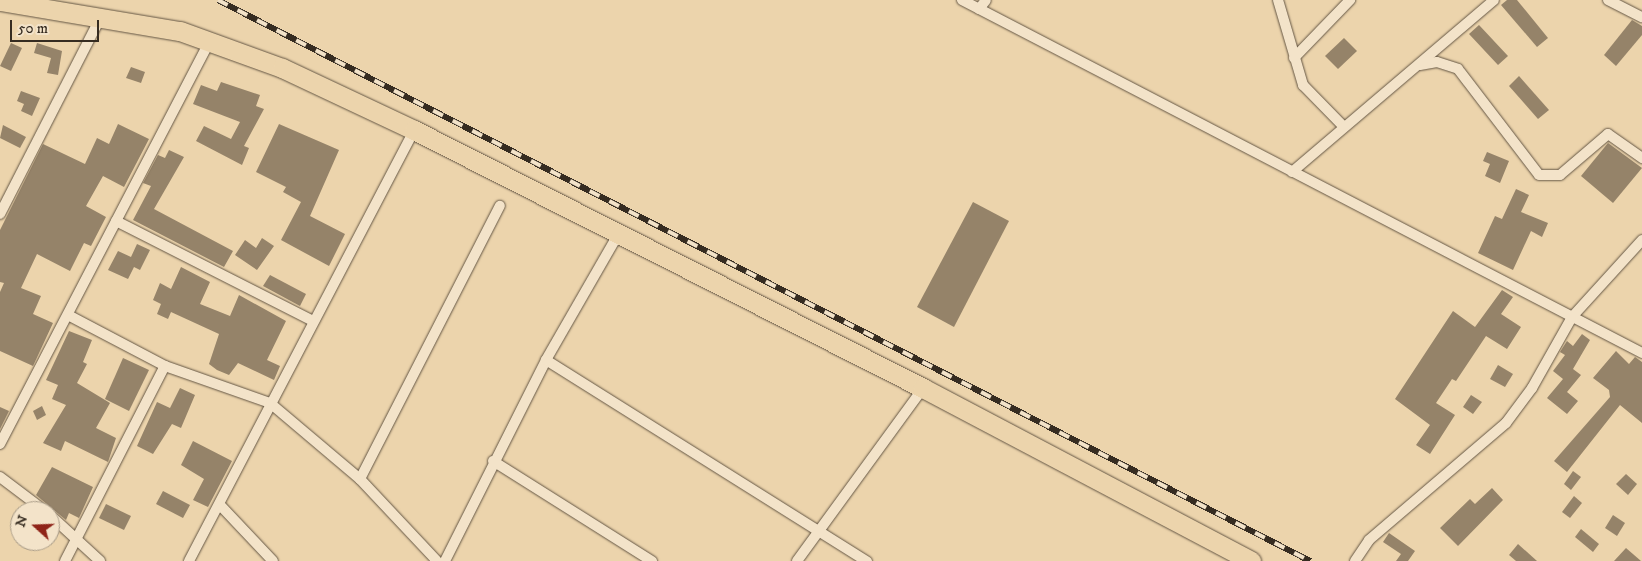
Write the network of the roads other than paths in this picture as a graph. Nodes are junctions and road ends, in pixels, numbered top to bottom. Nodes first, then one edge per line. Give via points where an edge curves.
1 (962, 0) edge
2 (986, 0) edge
3 (1278, 0) edge
4 (1350, 0) edge
5 (1494, 0) edge
6 (1608, 0) edge
7 (0, 1) edge
8 (979, 9) junction
9 (101, 16) junction
10 (1642, 17) edge
11 (210, 40) junction
12 (1294, 58) junction
13 (1420, 65) junction
14 (1344, 126) junction
15 (414, 130) junction
16 (1642, 158) edge
17 (1292, 172) junction
18 (500, 206) dead end
19 (0, 214) edge
20 (116, 221) junction
21 (618, 234) junction
22 (1642, 240) edge
23 (68, 315) junction
24 (1572, 317) junction
25 (313, 321) junction
26 (1642, 353) edge
27 (546, 360) junction
28 (164, 366) junction
29 (923, 388) junction
30 (270, 403) junction
31 (0, 444) edge
32 (493, 461) junction
33 (0, 477) edge
34 (360, 479) junction
35 (32, 501) edge
36 (220, 505) junction
37 (60, 523) edge
38 (818, 533) junction
39 (76, 537) junction
40 (65, 561) edge
41 (100, 561) edge
42 (189, 561) edge
43 (273, 561) edge
44 (437, 561) edge
45 (445, 561) edge
46 (652, 561) edge
47 (797, 561) edge
48 (867, 561) edge
49 (1251, 561) edge
50 (1355, 561) edge

1 - 8 street
2 - 8 street
3 - 12 street
4 - 12 street
5 - 13 street
6 - 10 street
7 - 9 highway
8 - 17 street
9 - 11 highway
9 - 19 street
11 - 15 highway
11 - 20 street
12 - 14 street via 1303,85
13 - 14 street
13 - 16 street via 1437,62 1458,69 1538,175 1560,175 1608,134
14 - 17 street
15 - 21 highway
15 - 25 street
17 - 24 street
18 - 34 street
20 - 23 street
20 - 25 street
21 - 27 street
21 - 29 highway
22 - 24 street
23 - 28 street
23 - 31 street
24 - 26 street
24 - 50 street via 1532,388 1506,423 1369,540
25 - 30 street
27 - 32 street
27 - 38 street
28 - 30 street
28 - 39 street
29 - 38 street
29 - 49 highway
30 - 34 street
30 - 36 street
32 - 45 street
32 - 46 street
33 - 35 street
34 - 44 street
36 - 42 street
36 - 43 street
37 - 39 street
38 - 47 street
38 - 48 street
39 - 40 street
39 - 41 street

